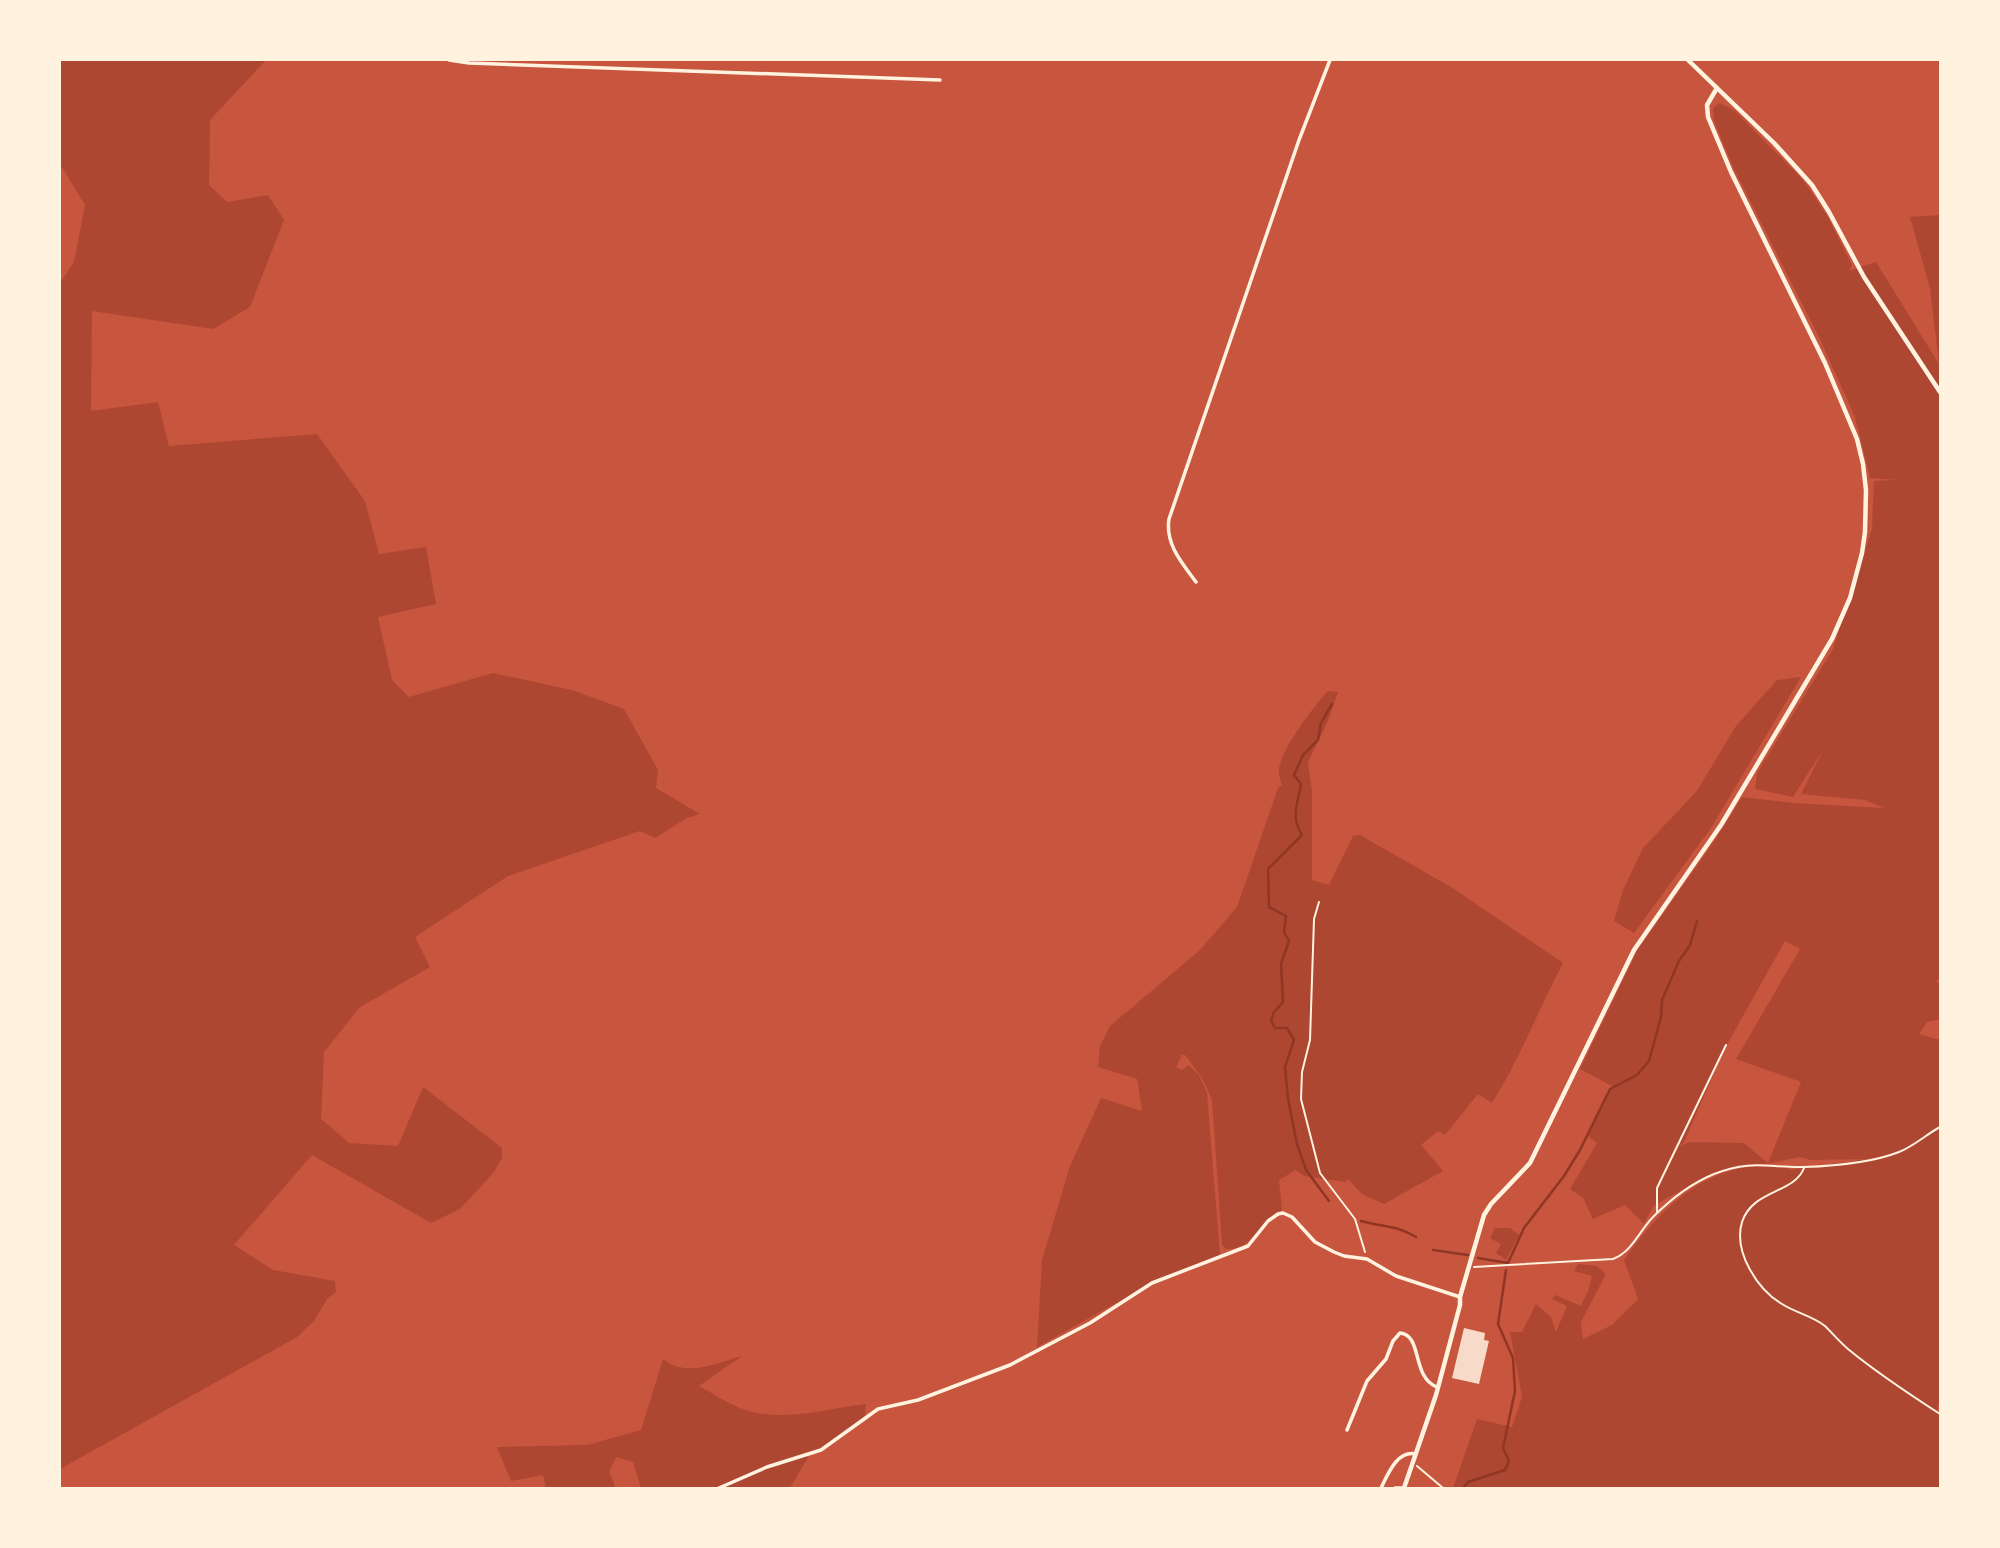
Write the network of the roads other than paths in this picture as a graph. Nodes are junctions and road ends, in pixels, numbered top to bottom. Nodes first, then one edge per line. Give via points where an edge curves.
1 (449, 60) edge
2 (1330, 60) edge
3 (1688, 60) edge
4 (940, 80) dead end
5 (1717, 88) junction
6 (1941, 392) edge
7 (1196, 582) dead end
8 (1460, 1297) junction
9 (1437, 1387) junction
10 (1347, 1430) dead end
11 (1416, 1454) junction
12 (1404, 1488) edge
13 (719, 1489) edge
14 (1381, 1489) edge
15 (1395, 1489) edge

1 - 4 street
2 - 7 street via 1169,519 1171,545
3 - 5 street
5 - 6 street via 1812,186 1864,277
5 - 8 street via 1707,105 1708,117 1845,408 1860,451 1867,510 1862,553 1842,618 1812,674 1701,855 1634,950 1534,1156 1484,1215
8 - 9 street
8 - 13 street via 1396,1276 1367,1259 1334,1252 1315,1242 1292,1217 1278,1214 1248,1246 1152,1283 1090,1323 1010,1365 918,1400 878,1409 821,1450
9 - 10 street via 1422,1375 1412,1338 1400,1333 1367,1381
9 - 11 street
11 - 12 street
11 - 14 street via 1400,1458
12 - 15 street

